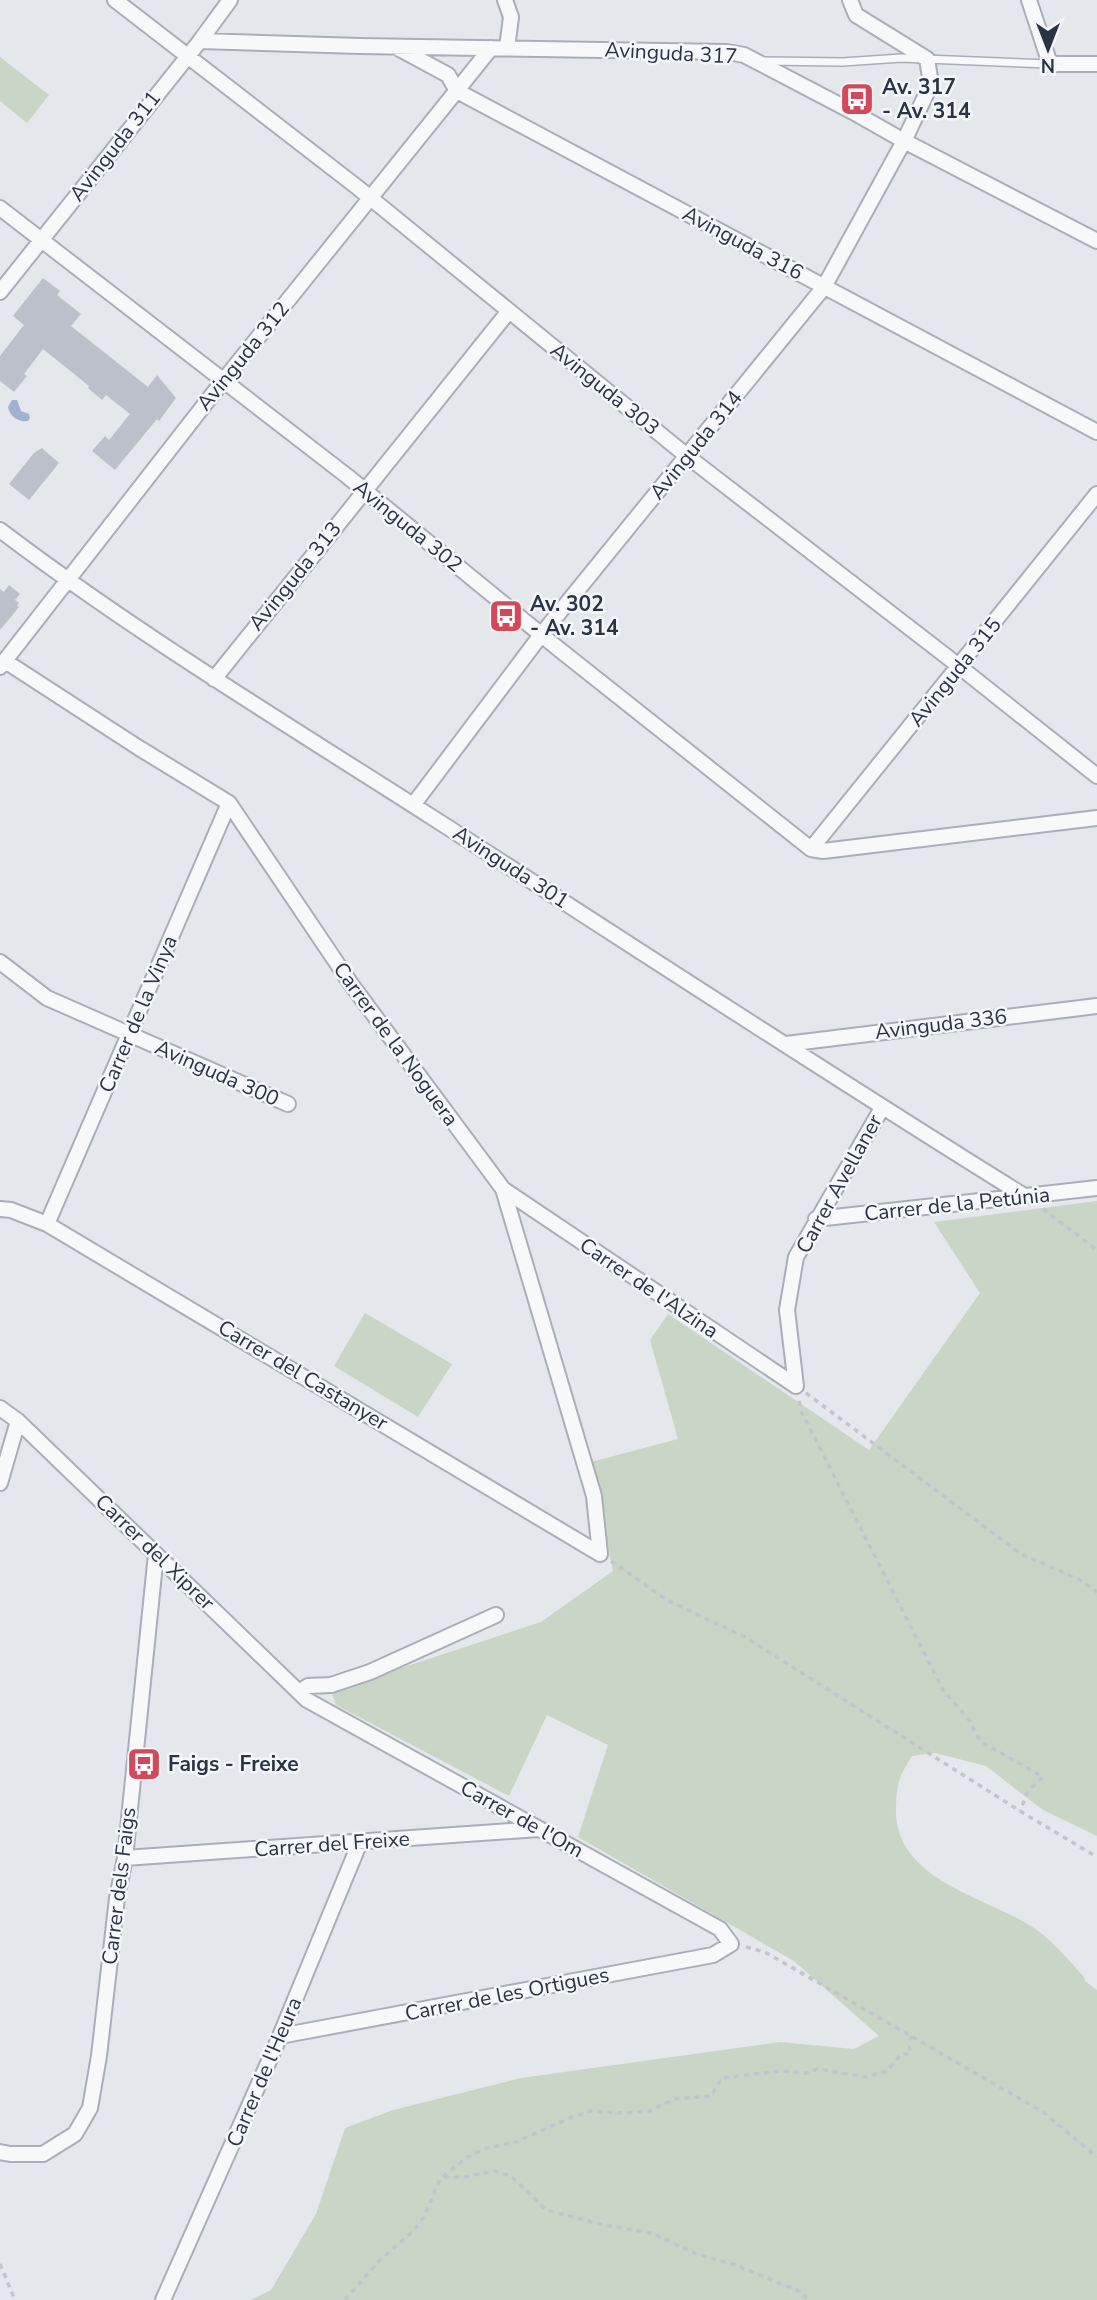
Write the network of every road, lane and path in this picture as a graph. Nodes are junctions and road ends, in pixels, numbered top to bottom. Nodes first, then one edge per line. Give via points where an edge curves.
1 (115, 0) edge
2 (230, 0) edge
3 (505, 0) edge
4 (850, 0) edge
5 (1029, 0) edge
6 (200, 41) junction
7 (397, 47) junction
8 (491, 48) junction
9 (507, 48) junction
10 (187, 56) junction
11 (927, 59) junction
12 (757, 61) junction
13 (1050, 64) junction
14 (1097, 64) edge
15 (457, 91) junction
16 (904, 141) junction
17 (371, 198) junction
18 (0, 208) edge
19 (41, 239) junction
20 (1097, 241) edge
21 (824, 286) junction
22 (0, 292) edge
23 (509, 311) junction
24 (223, 381) junction
25 (1097, 432) edge
26 (687, 456) junction
27 (365, 491) junction
28 (1097, 495) edge
29 (0, 530) edge
30 (67, 581) junction
31 (541, 635) junction
32 (3, 664) edge
33 (960, 667) junction
34 (214, 679) junction
35 (1097, 776) edge
36 (229, 803) junction
37 (413, 805) junction
38 (1097, 818) edge
39 (811, 849) junction
40 (0, 962) edge
41 (1097, 1006) edge
42 (130, 1034) junction
43 (786, 1044) junction
44 (288, 1104) dead end
45 (882, 1108) junction
46 (1097, 1188) edge
47 (502, 1189) junction
48 (1026, 1197) junction
49 (0, 1209) edge
50 (816, 1219) junction
51 (47, 1224) junction
52 (1097, 1250) edge
53 (796, 1386) junction
54 (0, 1408) edge
55 (19, 1421) junction
56 (0, 1483) edge
57 (156, 1554) junction
58 (600, 1554) junction
59 (1097, 1592) edge
60 (496, 1615) dead end
61 (303, 1696) junction
62 (1020, 1811) junction
63 (539, 1829) junction
64 (360, 1842) junction
65 (1097, 1857) edge
66 (125, 1858) junction
67 (731, 1944) junction
68 (280, 2036) junction
69 (912, 2036) junction
70 (0, 2152) edge
71 (1097, 2157) edge
72 (440, 2179) junction
73 (0, 2264) edge
74 (15, 2300) edge
75 (163, 2300) edge
76 (345, 2300) edge
77 (808, 2300) edge

1 - 10 street, Avinguda 303
2 - 6 street, Avinguda 311
3 - 9 street via 512,17
4 - 11 street via 856,15
5 - 13 street
6 - 7 street, Avinguda 317
6 - 10 street, Avinguda 311
7 - 8 street, Avinguda 317
7 - 15 street, Avinguda 316 via 448,75
8 - 9 street, Avinguda 317
8 - 15 street, Avinguda 312
9 - 12 street, Avinguda 317 via 727,52
10 - 17 street, Avinguda 303
10 - 19 street, Avinguda 311
11 - 12 lane
11 - 13 lane
11 - 16 street, Avinguda 314 via 930,84
12 - 16 street, Avinguda 317
13 - 14 street
15 - 17 street, Avinguda 312
15 - 21 street, Avinguda 316
16 - 20 street, Avinguda 317
16 - 21 street, Avinguda 314
17 - 23 street, Avinguda 303
17 - 24 street, Avinguda 312
18 - 19 street, Avinguda 302
19 - 22 street, Avinguda 311
19 - 24 street, Avinguda 302
21 - 25 street, Avinguda 316
21 - 26 street, Avinguda 314
23 - 26 street, Avinguda 303
23 - 27 street, Avinguda 313
24 - 27 street, Avinguda 302
24 - 30 street, Avinguda 312
26 - 31 street, Avinguda 314
26 - 33 street, Avinguda 303
27 - 31 street, Avinguda 302
27 - 34 street, Avinguda 313
28 - 33 street, Avinguda 315
29 - 30 street, Avinguda 301
30 - 32 street, Avinguda 312
30 - 34 street, Avinguda 301
31 - 37 street, Avinguda 314
31 - 39 street, Avinguda 302
32 - 36 street, Carrer de la Noguera
33 - 35 street, Avinguda 303
33 - 39 street, Avinguda 315
34 - 37 street, Avinguda 301
36 - 42 street, Carrer de la Vinya
36 - 47 street, Carrer de la Noguera via 351,984
37 - 43 street, Avinguda 301
38 - 39 street
40 - 42 street, Avinguda 300 via 47,998
41 - 43 street, Avinguda 336
42 - 44 street, Avinguda 300
42 - 51 street, Carrer de la Vinya
43 - 45 street, Avinguda 301
45 - 48 street, Avinguda 301
45 - 50 street, Carrer Avellaner
46 - 48 street, Carrer de la Petúnia
47 - 53 street, Carrer de l'Alzina
47 - 58 street, Carrer de la Noguera via 594,1496
48 - 50 street, Carrer de la Petúnia
48 - 52 path
49 - 51 street, Carrer del Castanyer
50 - 53 street, Carrer Avellaner via 796,1257 787,1310
51 - 58 street, Carrer del Castanyer
53 - 59 path via 1021,1554
53 - 62 path via 802,1413 943,1690 980,1741 1043,1777 1028,1791
54 - 55 street, Carrer del Xiprer
55 - 56 street
55 - 57 street, Carrer del Xiprer
57 - 61 street, Carrer del Xiprer
57 - 66 street, Carrer dels Faigs
58 - 62 path via 667,1600 745,1637
60 - 61 street via 370,1672 331,1685 308,1686
61 - 63 street, Carrer de l'Om
62 - 65 path
63 - 64 street, Carrer del Freixe
63 - 67 street, Carrer de l'Om via 720,1928
64 - 66 street, Carrer del Freixe
64 - 68 street, Carrer de l'Heura
66 - 70 street, Carrer dels Faigs via 90,2108 75,2134 43,2154
67 - 68 street, Carrer de les Ortigues via 712,1955
67 - 69 path via 765,1952
68 - 75 street, Carrer de l'Heura
69 - 71 path via 1043,2112
69 - 72 path via 910,2054 901,2054 887,2071 865,2077 818,2069 722,2078 711,2096 675,2099 650,2111 591,2111 572,2116 516,2142 467,2157
72 - 76 path via 414,2230
72 - 77 path via 494,2171 511,2176 546,2210 651,2233 799,2291
73 - 74 path

